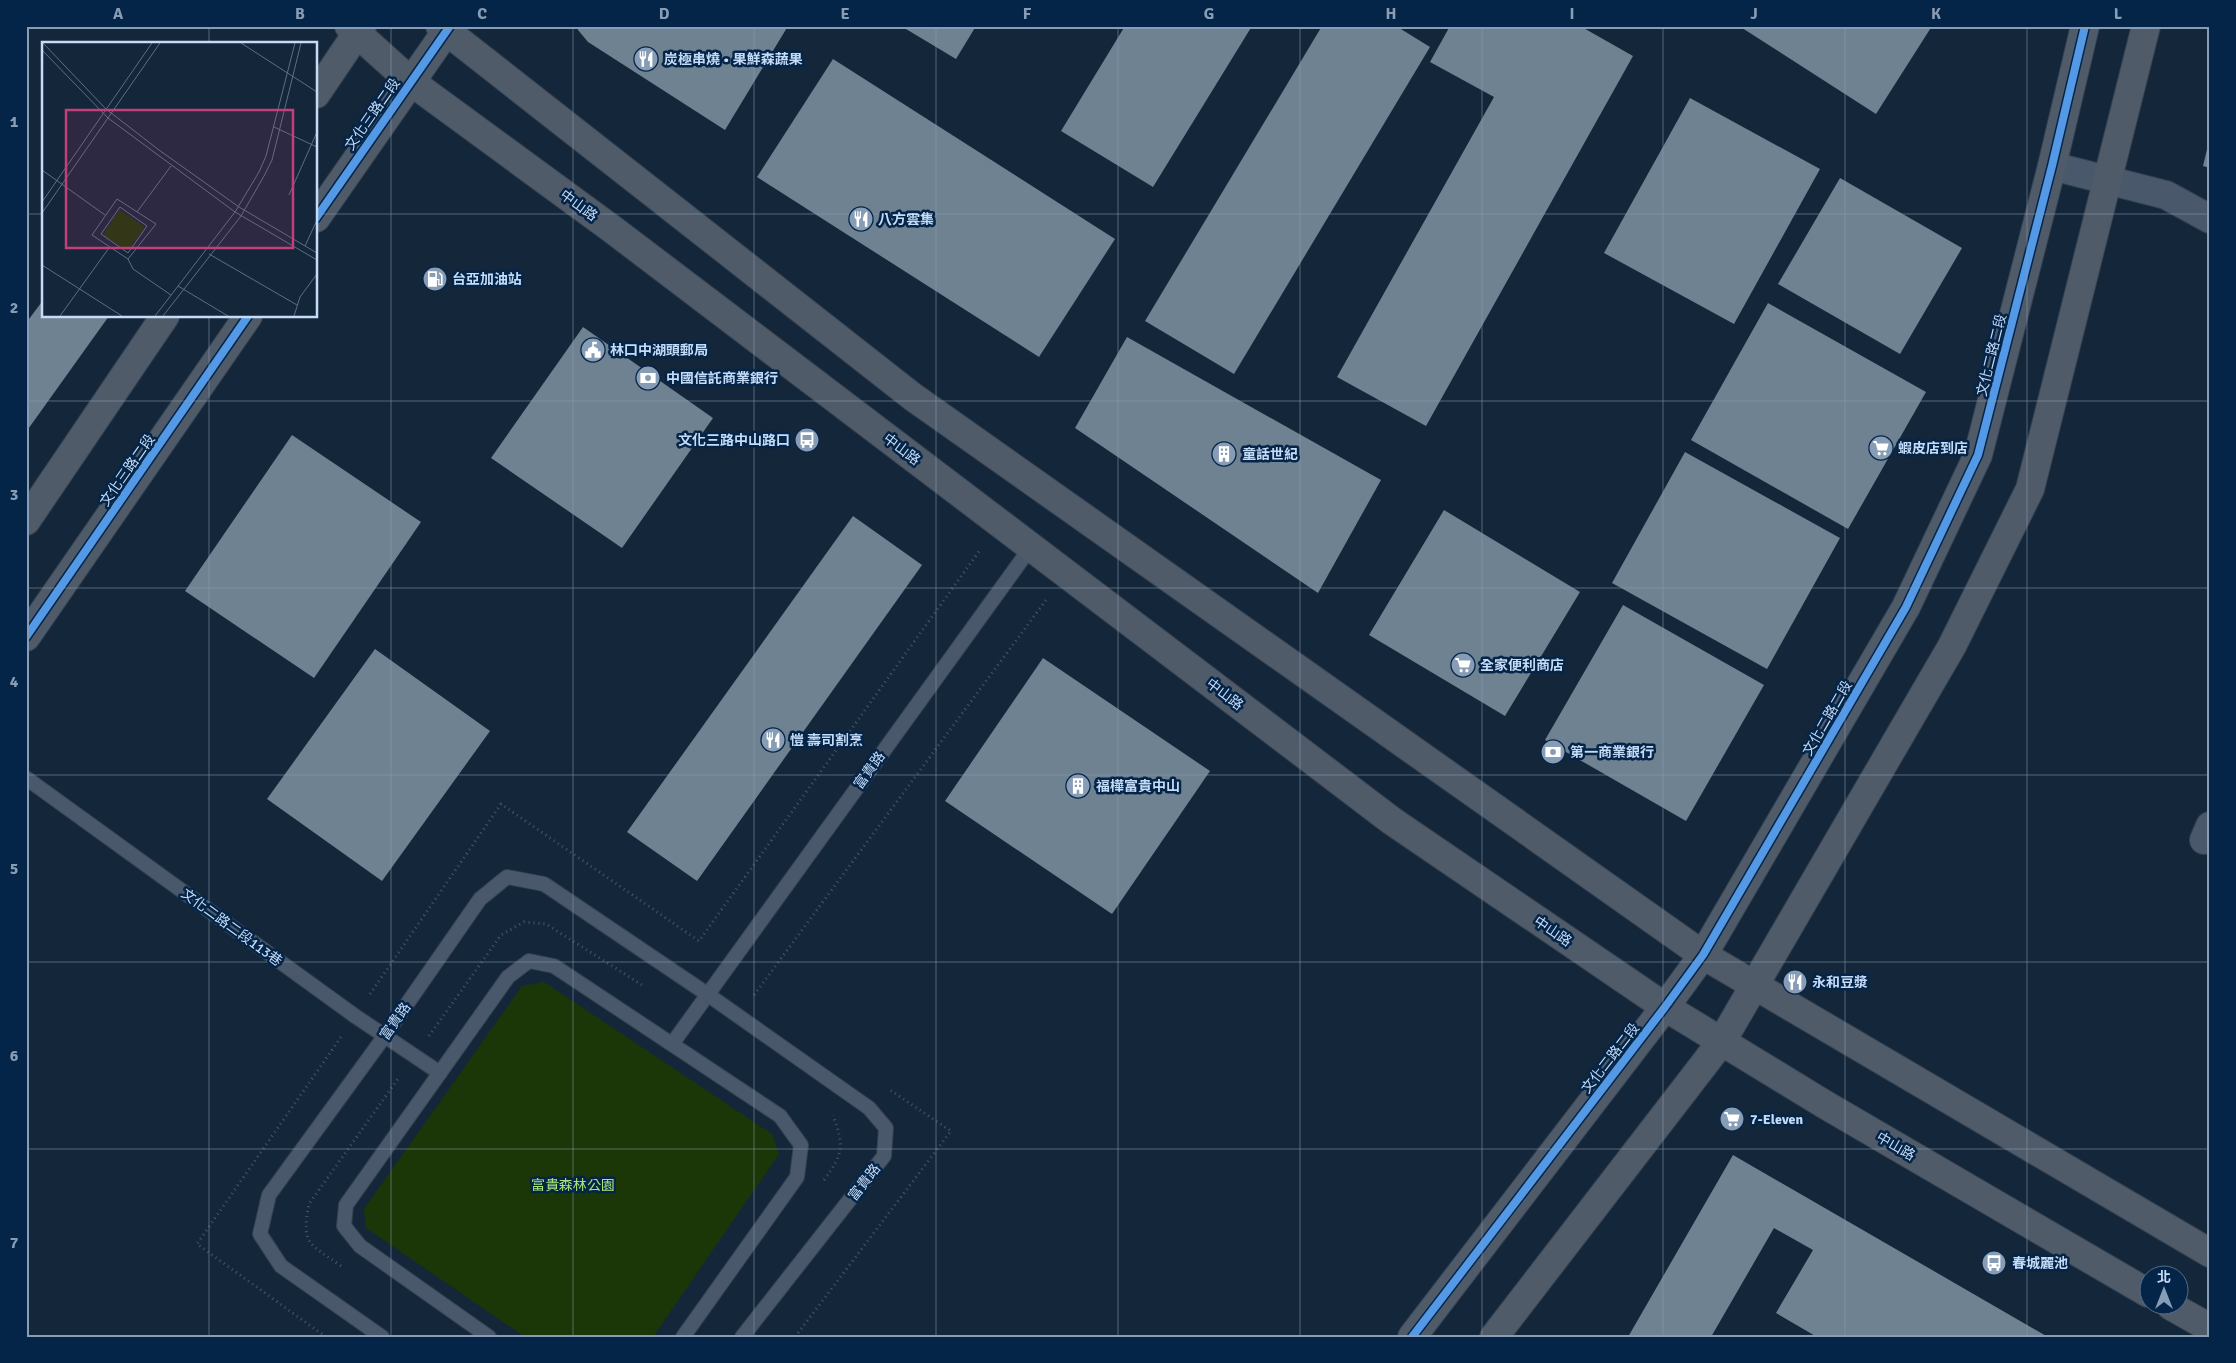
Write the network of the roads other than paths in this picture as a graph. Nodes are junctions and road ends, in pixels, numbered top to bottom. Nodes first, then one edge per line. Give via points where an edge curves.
1 (2085, 26) edge
2 (2146, 26) edge
3 (446, 28) edge
4 (356, 29) edge
5 (410, 81) junction
6 (318, 91) edge
7 (2052, 166) junction
8 (2110, 179) junction
9 (318, 215) edge
10 (2210, 219) edge
11 (164, 318) edge
12 (247, 318) edge
13 (26, 521) edge
14 (1031, 547) junction
15 (26, 637) edge
16 (26, 778) edge
17 (1703, 954) junction
18 (1755, 983) junction
19 (706, 994) junction
20 (1665, 1008) junction
21 (384, 1037) junction
22 (1722, 1040) junction
23 (672, 1044) junction
24 (440, 1073) junction
25 (2210, 1253) edge
26 (2138, 1287) edge
27 (2188, 1316) edge
28 (2210, 1328) edge
29 (382, 1337) edge
30 (489, 1337) edge
31 (683, 1337) edge
32 (742, 1337) edge
33 (1412, 1337) edge
34 (1494, 1337) edge

1 - 7 main road, 文化二路二段
2 - 8 main road
3 - 5 main road, 文化三路二段
3 - 17 main road via 913,396
4 - 5 main road, 中山路
4 - 6 main road
5 - 9 main road, 文化三路二段
5 - 14 main road, 中山路 via 612,229
7 - 8 street
7 - 17 main road, 文化二路二段 via 1978,455 1906,607
8 - 10 street via 2166,195
8 - 18 main road via 2030,488 1952,646
11 - 13 main road
12 - 15 main road, 文化三路二段
14 - 19 lane, 富貴路
14 - 20 main road, 中山路 via 1392,821
16 - 21 lane, 文化二路二段113巷
17 - 18 main road
17 - 20 main road, 文化二路二段
18 - 22 main road
18 - 25 main road
19 - 21 lane, 富貴路 via 544,884 507,877 480,899
19 - 23 lane, 富貴路
19 - 32 lane, 富貴路 via 869,1108 886,1128 884,1156
20 - 22 main road, 中山路
20 - 33 main road, 文化二路二段
21 - 24 lane, 文化二路二段113巷
21 - 29 lane, 富貴路 via 270,1195 260,1234 281,1266
22 - 26 main road, 中山路 via 1824,1104
22 - 34 main road
23 - 24 lane via 554,966 528,960 508,977
23 - 31 lane via 780,1116 801,1145 797,1177
24 - 30 lane via 346,1205 344,1226 360,1246
27 - 28 main road

